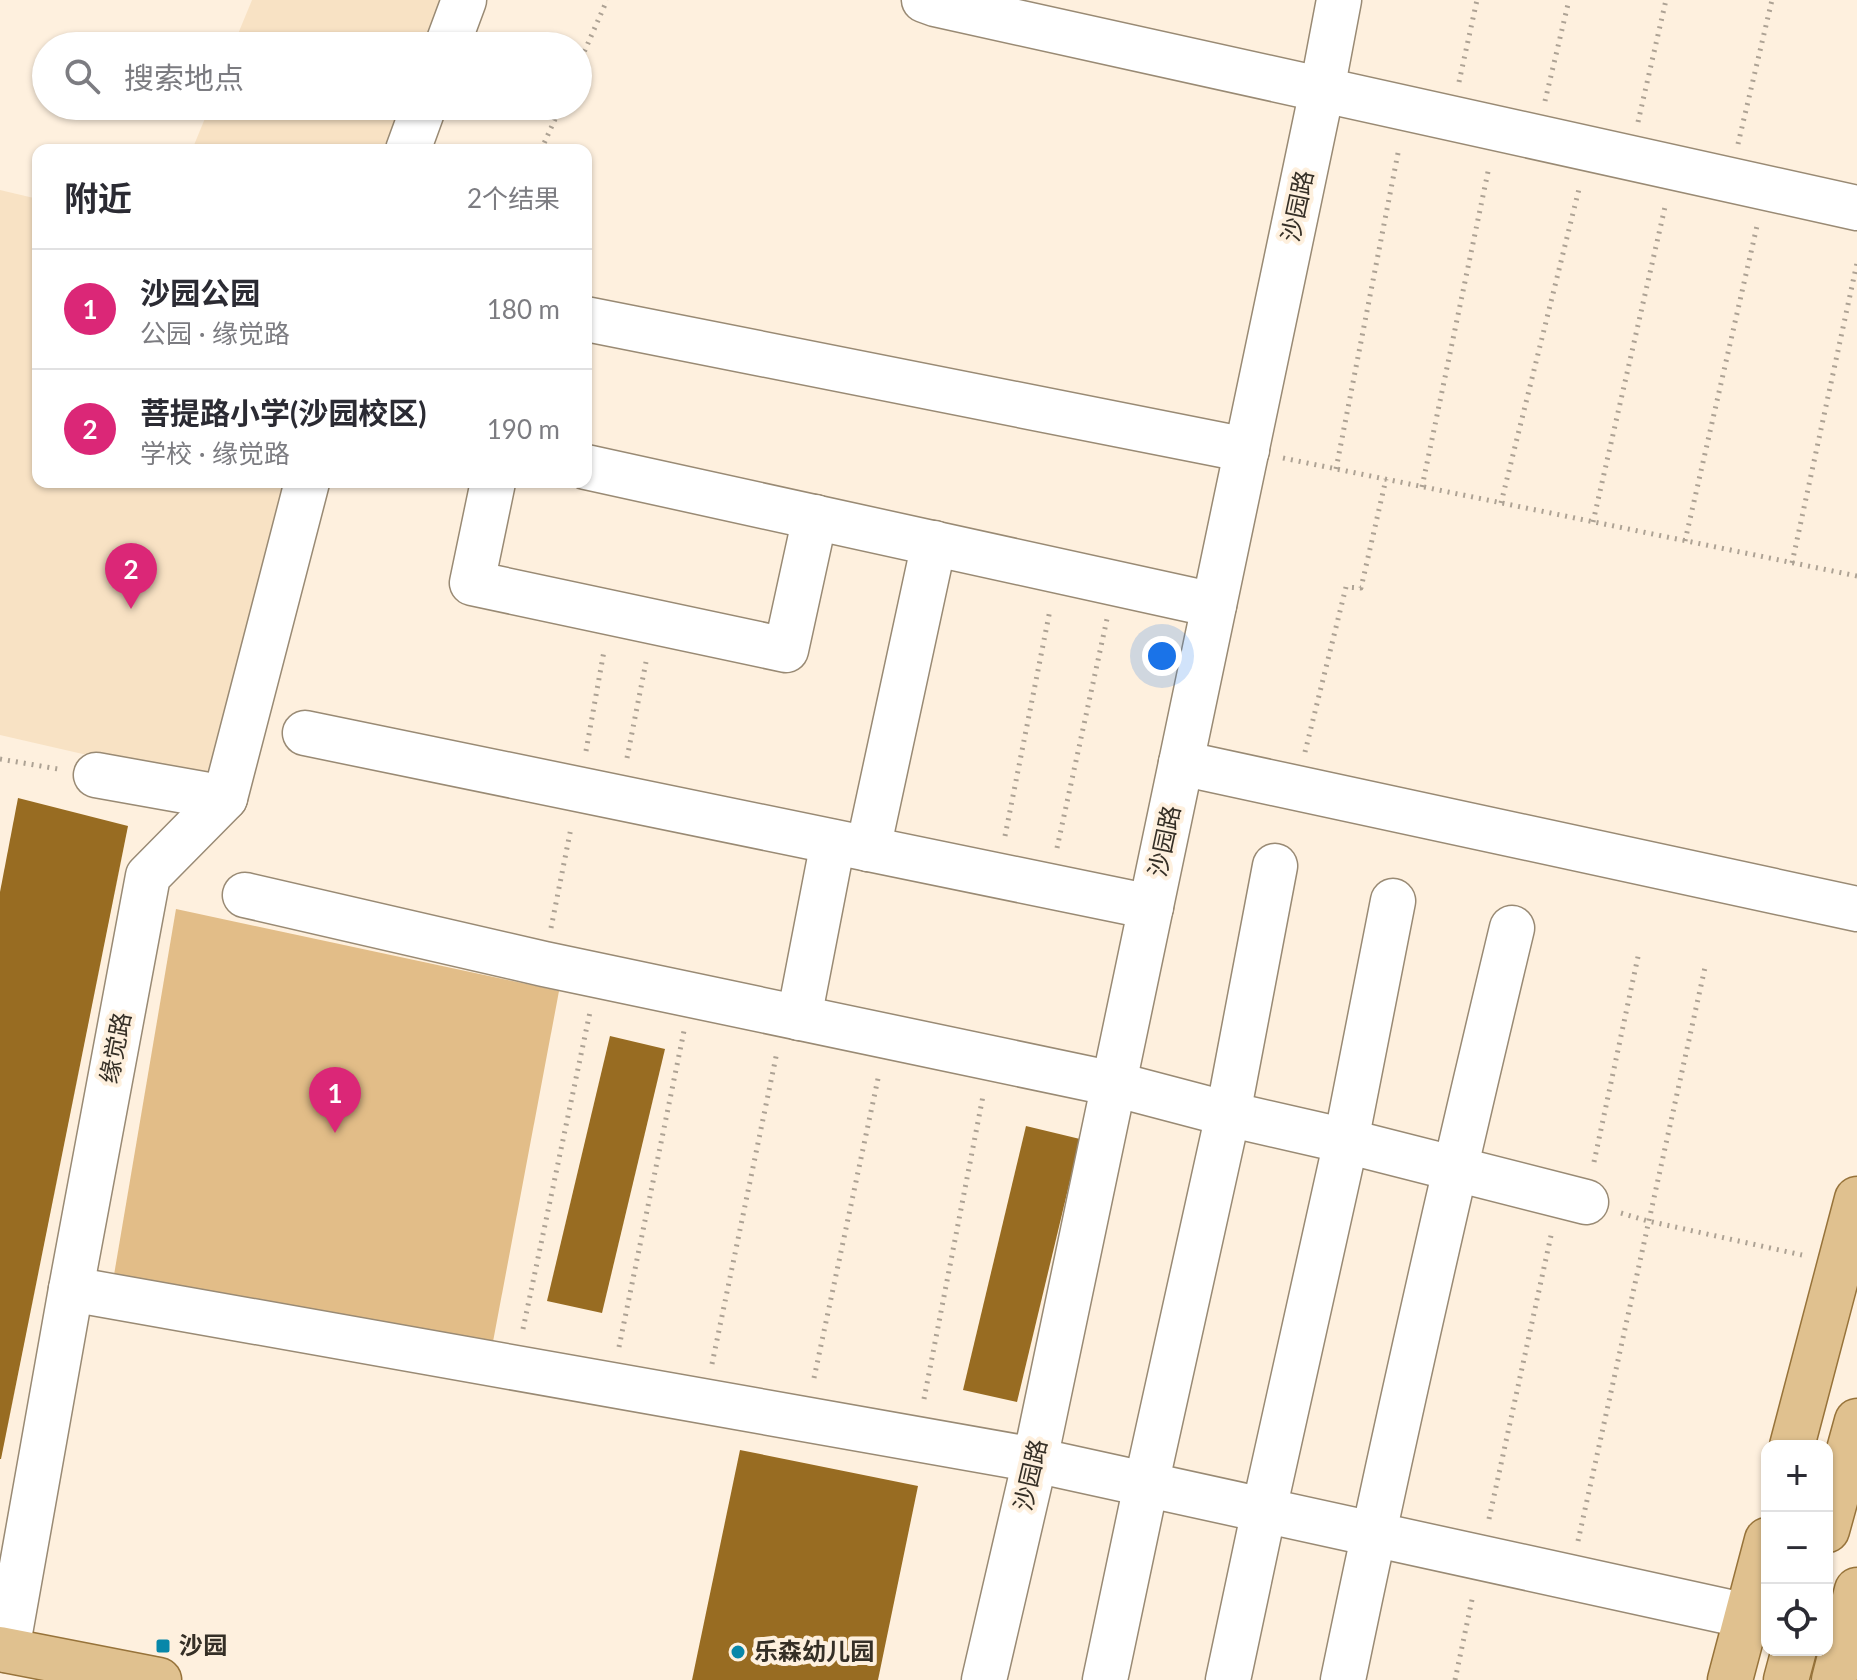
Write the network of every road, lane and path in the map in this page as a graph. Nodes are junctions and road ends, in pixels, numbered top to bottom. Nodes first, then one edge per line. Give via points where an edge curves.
1 (464, 0) edge
2 (607, 0) edge
3 (924, 0) edge
4 (1339, 0) edge
5 (1477, 0) edge
6 (1569, 0) edge
7 (1666, 0) edge
8 (1772, 0) edge
9 (452, 32) edge
10 (592, 34) edge
11 (1322, 90) junction
12 (1406, 109) junction
13 (1451, 118) junction
14 (419, 120) edge
15 (555, 120) edge
16 (1516, 133) junction
17 (410, 144) edge
18 (544, 144) edge
19 (1609, 153) junction
20 (1674, 168) junction
21 (1748, 184) junction
22 (1857, 208) edge
23 (1857, 263) edge
24 (592, 320) edge
25 (1247, 450) junction
26 (592, 468) edge
27 (1336, 469) junction
28 (1386, 479) junction
29 (1422, 487) junction
30 (305, 488) edge
31 (492, 488) edge
32 (1501, 503) junction
33 (815, 517) junction
34 (1593, 522) junction
35 (1685, 541) junction
36 (934, 543) junction
37 (1792, 563) junction
38 (1057, 570) junction
39 (1857, 576) edge
40 (1115, 583) junction
41 (1214, 605) junction
42 (611, 613) junction
43 (654, 622) junction
44 (305, 733) dead end
45 (0, 759) edge
46 (1181, 763) junction
47 (96, 775) joint
48 (1296, 788) junction
49 (599, 794) junction
50 (225, 798) junction
51 (851, 845) junction
52 (1275, 866) dead end
53 (997, 876) junction
54 (1048, 886) junction
55 (245, 895) dead end
56 (1393, 901) dead end
57 (1151, 907) junction
58 (1857, 909) edge
59 (1512, 928) dead end
60 (1639, 952) dead end
61 (1706, 963) dead end
62 (544, 964) junction
63 (597, 975) junction
64 (692, 995) junction
65 (792, 1016) junction
66 (887, 1036) junction
67 (990, 1058) junction
68 (1114, 1084) junction
69 (1228, 1114) junction
70 (1346, 1141) junction
71 (1455, 1169) junction
72 (1573, 1198) junction
73 (1857, 1199) edge
74 (1648, 1221) junction
75 (1840, 1264) junction
76 (71, 1289) junction
77 (523, 1329) dead end
78 (619, 1347) dead end
79 (712, 1365) dead end
80 (828, 1381) dead end
81 (911, 1397) dead end
82 (1857, 1421) edge
83 (1794, 1440) edge
84 (1035, 1460) junction
85 (1146, 1485) junction
86 (1264, 1510) junction
87 (1832, 1512) edge
88 (1373, 1534) junction
89 (1481, 1557) junction
90 (1761, 1563) edge
91 (1570, 1577) junction
92 (1857, 1590) edge
93 (1747, 1616) junction
94 (4, 1650) edge
95 (1792, 1656) edge
96 (159, 1680) edge
97 (984, 1680) edge
98 (1105, 1680) edge
99 (1228, 1680) edge
100 (1343, 1680) edge
101 (1455, 1680) edge
102 (1730, 1680) edge
103 (1786, 1680) edge
104 (1834, 1680) edge

1 - 9 street
2 - 10 path
3 - 11 street
4 - 11 street, 沙园路
5 - 13 path
6 - 16 path
7 - 19 path
8 - 21 path
11 - 12 street
11 - 25 street, 沙园路
12 - 13 street
12 - 27 path
13 - 16 street
14 - 17 street
15 - 18 path
16 - 19 street
16 - 29 path
19 - 20 street
19 - 32 path
20 - 21 street
20 - 34 path
21 - 22 street
21 - 35 path
23 - 37 path
24 - 25 street
25 - 27 path
25 - 41 street, 沙园路
26 - 33 street
27 - 28 path
28 - 29 path
28 - 48 path via 1361,588 1346,587
29 - 32 path
30 - 50 street
31 - 42 street via 472,583
32 - 34 path
33 - 36 street
33 - 43 street via 786,650
34 - 35 path
35 - 37 path
36 - 38 street
36 - 51 street
37 - 39 path
38 - 40 street
38 - 53 path
40 - 41 street
40 - 54 path
41 - 46 street, 沙园路
42 - 43 street
42 - 49 path
43 - 49 path
44 - 49 street
45 - 47 path
46 - 48 street
46 - 57 street, 沙园路
47 - 50 street
48 - 58 street
49 - 51 street
49 - 62 path
50 - 76 street, 缘觉路 via 148,876
51 - 53 street
51 - 65 street
52 - 69 street
53 - 54 street
54 - 57 street
55 - 62 street
56 - 70 street
57 - 68 street, 沙园路
59 - 71 street
60 - 72 path
61 - 74 path
62 - 63 street
63 - 64 street
63 - 77 path
64 - 65 street
64 - 78 path
65 - 66 street
65 - 79 path
66 - 67 street
66 - 80 path via 814,1378
67 - 68 street
67 - 81 path via 925,1400
68 - 69 street
68 - 84 street, 沙园路
69 - 70 street
69 - 85 street
70 - 71 street
70 - 86 street
71 - 72 street
71 - 88 street
72 - 74 path
72 - 89 path
73 - 75 main road
74 - 75 path
74 - 91 path
75 - 83 main road
76 - 84 street
76 - 94 street, 缘觉路
82 - 87 main road
84 - 85 street
84 - 97 street, 沙园路
85 - 86 street
85 - 98 street
86 - 88 street
86 - 99 street
88 - 89 street
88 - 100 street
89 - 91 street
89 - 101 path
90 - 93 main road
91 - 93 street
92 - 104 main road
93 - 102 main road
94 - 96 main road
95 - 103 main road

